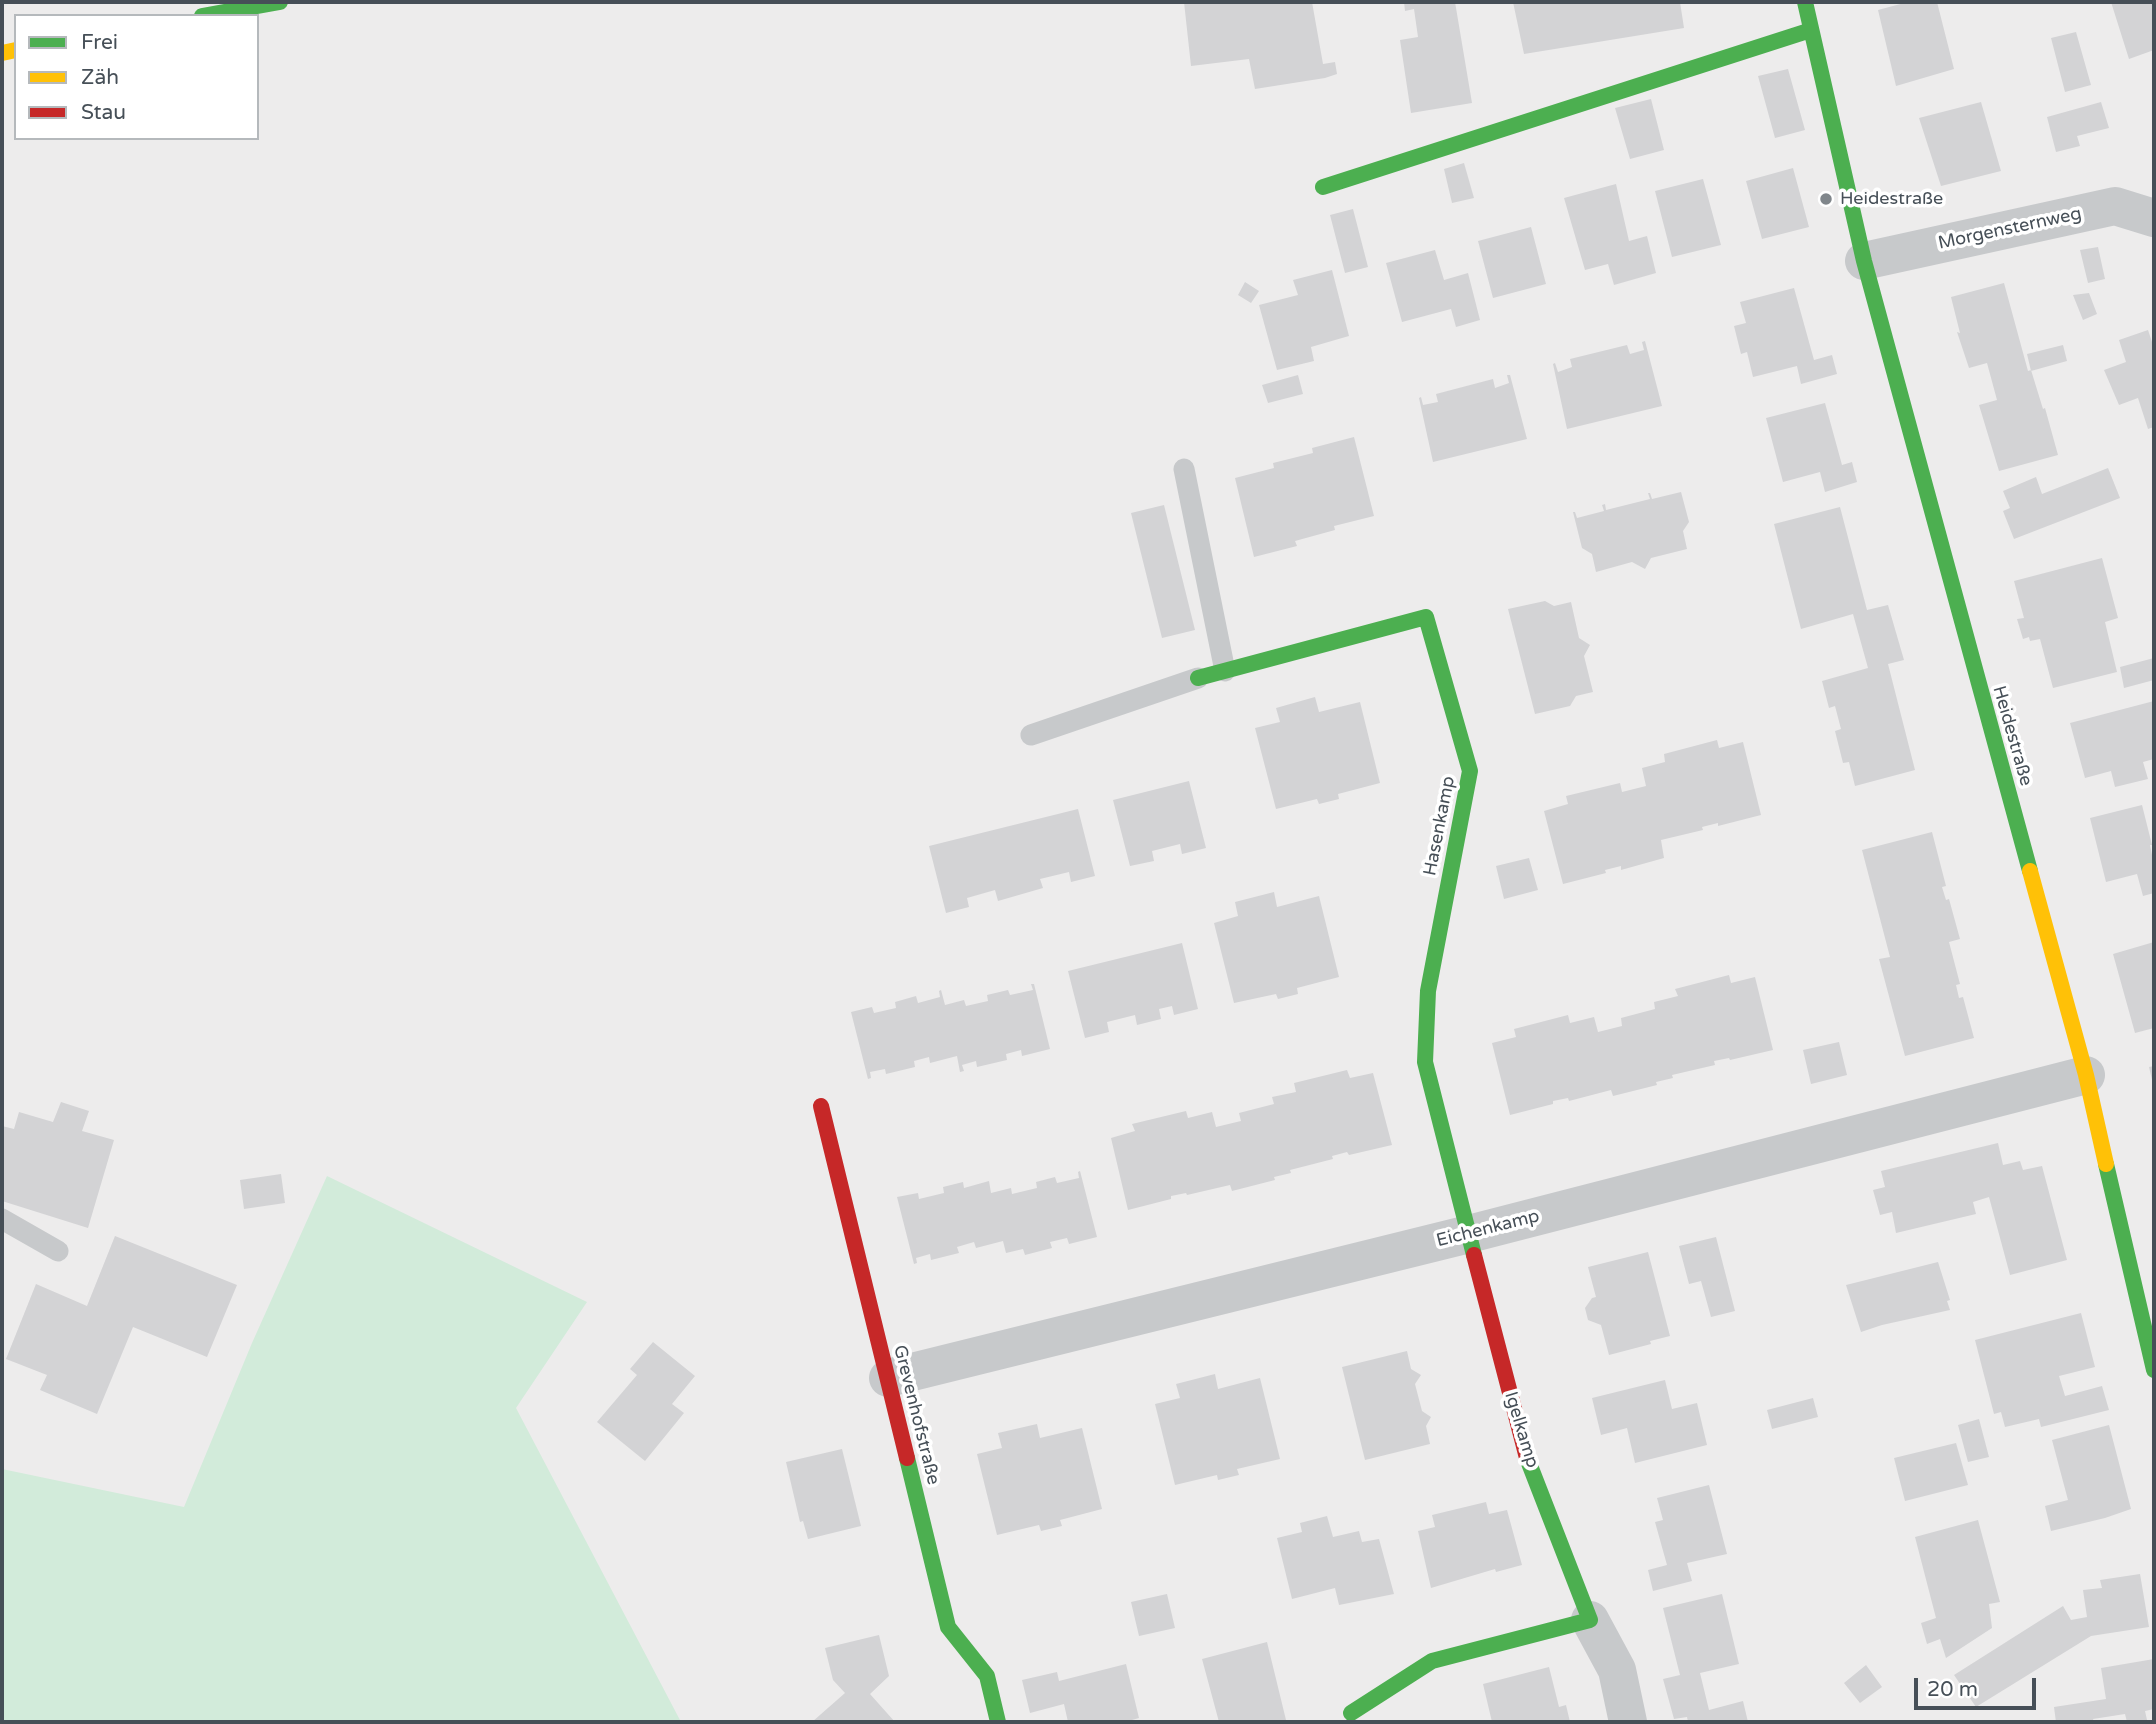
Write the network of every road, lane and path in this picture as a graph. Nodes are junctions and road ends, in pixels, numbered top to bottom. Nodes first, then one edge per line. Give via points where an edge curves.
1 (280, 2) edge
2 (1805, 2) edge
3 (225, 9) edge
4 (1811, 30) junction
5 (1323, 187) dead end
6 (2154, 218) edge
7 (1864, 261) junction
8 (1184, 469) dead end
9 (1225, 671) junction
10 (1198, 678) joint
11 (1031, 735) dead end
12 (2086, 1075) junction
13 (821, 1106) dead end
14 (2, 1219) edge
15 (1469, 1234) junction
16 (58, 1251) dead end
17 (2154, 1370) edge
18 (888, 1378) junction
19 (1590, 1620) junction
20 (1350, 1713) dead end
21 (998, 1722) edge
22 (1629, 1722) edge

1 - 3 street
2 - 4 street, Heidestraße
4 - 5 street
4 - 7 street, Heidestraße
6 - 7 street, Morgensternweg via 2115,206
7 - 12 street, Heidestraße
8 - 9 lane
9 - 10 street, Hasenkamp
9 - 15 street, Hasenkamp via 1426,617 1470,771 1428,992 1425,1062
10 - 11 lane
12 - 15 street, Eichenkamp
12 - 17 street, Heidestraße
13 - 18 street, Grevenhofstraße
14 - 16 lane
15 - 18 street, Eichenkamp
15 - 19 street, Igelkamp via 1522,1444
18 - 21 street, Grevenhofstraße via 948,1627 987,1676
19 - 20 street via 1432,1661
19 - 22 street, Igelkamp via 1616,1671

